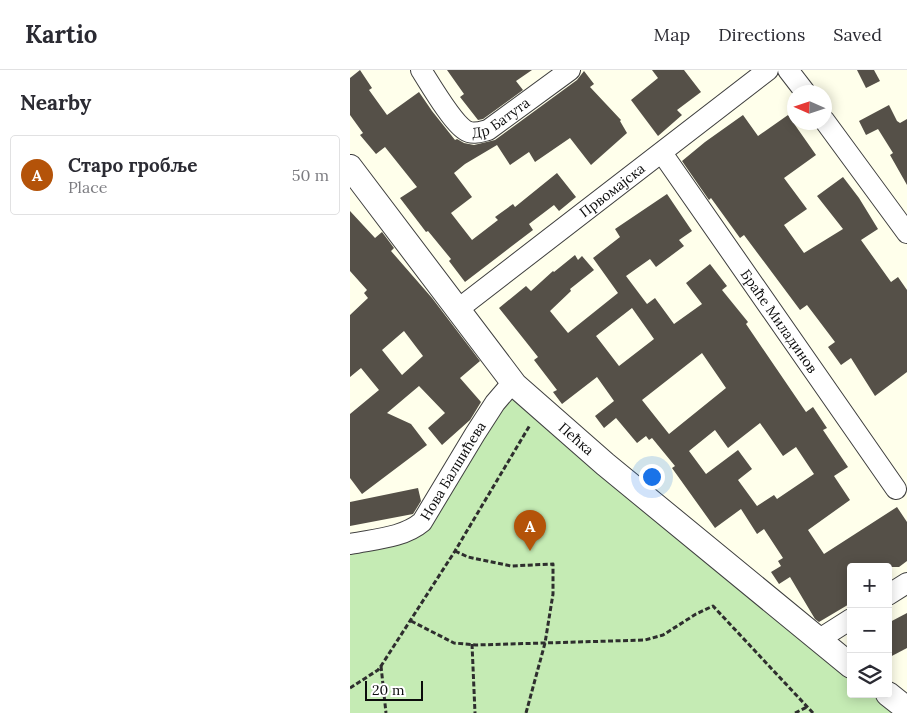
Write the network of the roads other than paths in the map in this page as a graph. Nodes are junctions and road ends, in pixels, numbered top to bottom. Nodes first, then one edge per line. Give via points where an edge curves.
1 (421, 70) edge
2 (570, 70) edge
3 (768, 70) edge
4 (788, 70) edge
5 (800, 85) edge
6 (831, 130) edge
7 (662, 153) junction
8 (350, 167) edge
9 (907, 233) edge
10 (457, 310) junction
11 (513, 382) junction
12 (896, 488) dead end
13 (350, 544) edge
14 (907, 583) edge
15 (892, 592) edge
16 (847, 622) edge
17 (818, 640) junction
18 (847, 663) edge
19 (892, 697) edge
20 (907, 709) edge

1 - 2 street, Др Батута via 457,123 466,131 477,133 488,130
3 - 7 street, Првомајска
4 - 5 street
6 - 9 street
7 - 10 street, Првомајска
7 - 12 street, Браће Миладинов
8 - 10 street, Пећка
10 - 11 street, Пећка
11 - 13 street, Нова Балшићева via 495,403 422,522 398,534
11 - 17 street, Пећка via 605,464
14 - 15 street
16 - 17 street
17 - 18 street, Пећка
19 - 20 street

